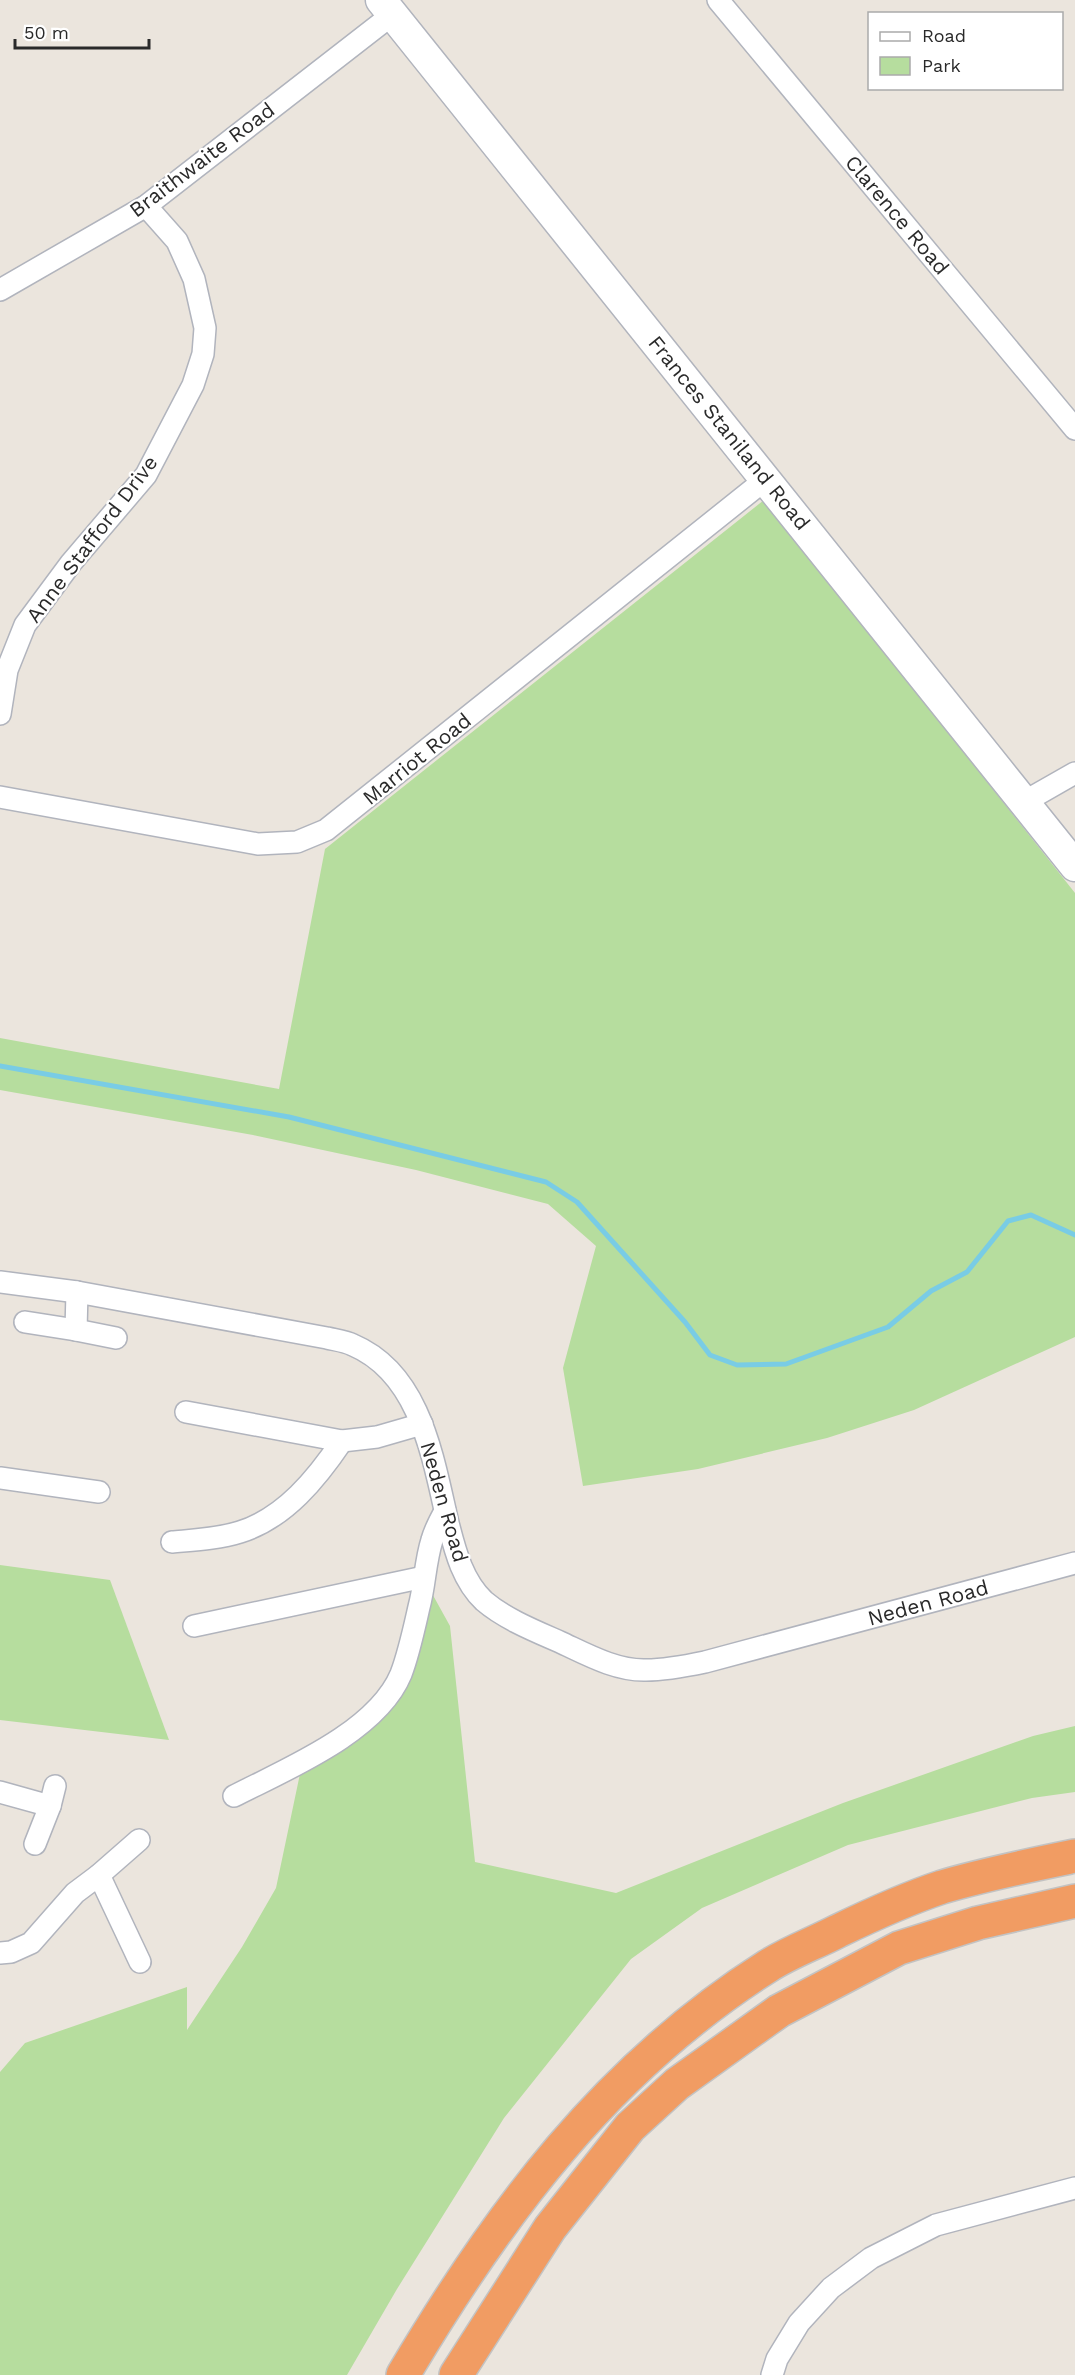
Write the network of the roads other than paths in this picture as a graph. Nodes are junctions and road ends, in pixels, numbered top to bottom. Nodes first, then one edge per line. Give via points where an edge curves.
1 (718, 0) edge
2 (387, 7) edge
3 (146, 206) junction
4 (0, 290) edge
5 (1075, 429) edge
6 (766, 479) junction
7 (0, 714) edge
8 (1075, 774) edge
9 (0, 797) edge
10 (1024, 802) junction
11 (1075, 867) edge
12 (0, 1282) edge
13 (77, 1293) junction
14 (25, 1322) dead end
15 (76, 1330) junction
16 (116, 1338) dead end
17 (186, 1412) dead end
18 (422, 1424) junction
19 (342, 1441) junction
20 (0, 1478) edge
21 (99, 1492) dead end
22 (445, 1511) junction
23 (172, 1542) dead end
24 (1075, 1563) edge
25 (424, 1577) junction
26 (194, 1626) dead end
27 (0, 1792) edge
28 (234, 1796) dead end
29 (139, 1839) dead end
30 (35, 1845) dead end
31 (1075, 1856) edge
32 (99, 1875) junction
33 (1075, 1901) edge
34 (0, 1953) edge
35 (140, 1962) dead end
36 (1075, 2188) edge
37 (403, 2375) edge
38 (456, 2375) edge
39 (772, 2375) edge

1 - 5 street, Clarence Road
2 - 3 street, Braithwaite Road
2 - 6 street, Frances Staniland Road
3 - 4 street, Braithwaite Road
3 - 7 street, Anne Stafford Drive via 177,241 194,279 205,328 203,354 193,385 146,475 71,563 25,625 7,670
6 - 9 street, Marriot Road via 326,830 297,842 258,844
6 - 10 street, Frances Staniland Road
8 - 10 street
10 - 11 street, Frances Staniland Road
12 - 13 street, Neden Road
13 - 15 street
13 - 18 street, Neden Road via 352,1344 401,1383
14 - 15 street
15 - 16 street
17 - 19 street
18 - 19 street via 377,1437
18 - 22 street, Neden Road
19 - 23 street via 278,1514 242,1532
20 - 21 street
22 - 24 street, Neden Road via 456,1557 483,1600 543,1635 603,1661 644,1671 705,1662
22 - 25 street via 432,1538
25 - 26 street
25 - 28 street via 421,1603 401,1674 373,1715 316,1753
27 - 30 street via 53,1796
29 - 32 street
31 - 37 highway via 942,1888 870,1916 770,1964 704,2010 637,2067 536,2176 488,2240
32 - 34 street via 75,1893 31,1943
32 - 35 street
33 - 38 highway via 987,1920 899,1948 778,2011 677,2084 630,2127 550,2228
36 - 39 street via 936,2225 871,2259 831,2288 799,2323

